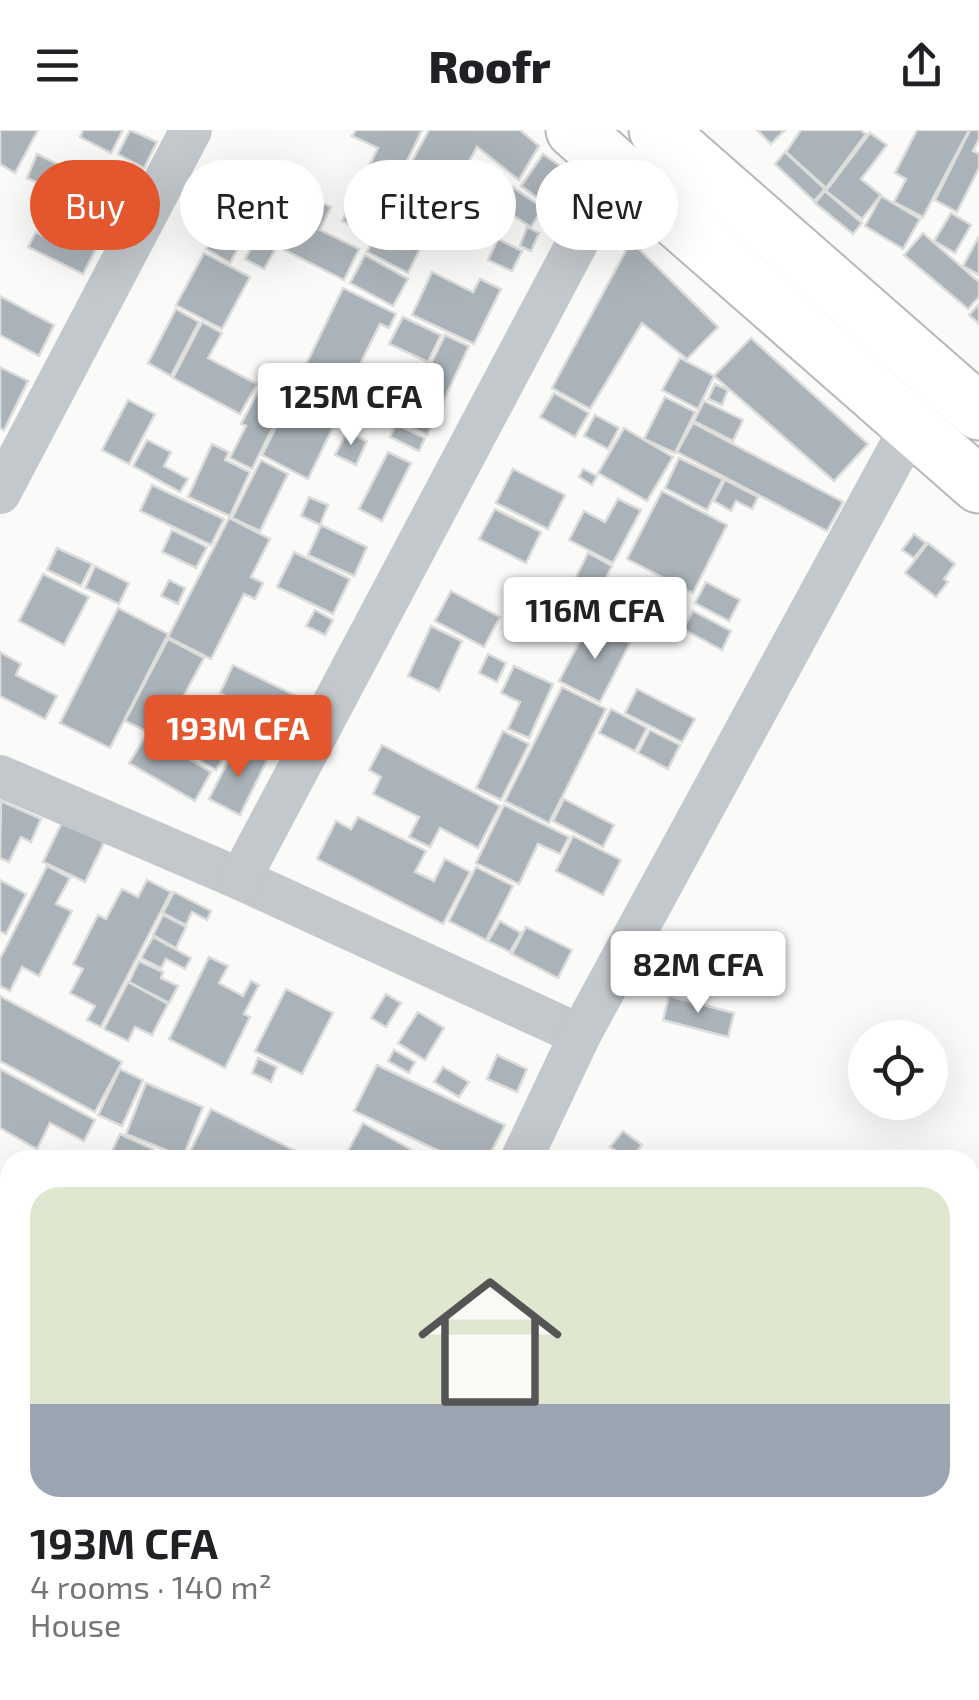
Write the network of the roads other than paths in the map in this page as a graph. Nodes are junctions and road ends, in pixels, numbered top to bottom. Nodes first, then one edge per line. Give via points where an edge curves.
1 (191, 130) edge
2 (574, 130) edge
3 (657, 130) edge
4 (607, 160) edge
5 (678, 223) edge
6 (573, 250) edge
7 (979, 412) edge
8 (910, 428) junction
9 (979, 486) edge
10 (0, 493) edge
11 (0, 776) edge
12 (240, 879) junction
13 (580, 1035) junction
14 (526, 1150) edge

1 - 10 street
2 - 4 street
3 - 7 street
5 - 8 street
6 - 12 street
8 - 9 street
8 - 13 street
11 - 12 street
12 - 13 street
13 - 14 street

